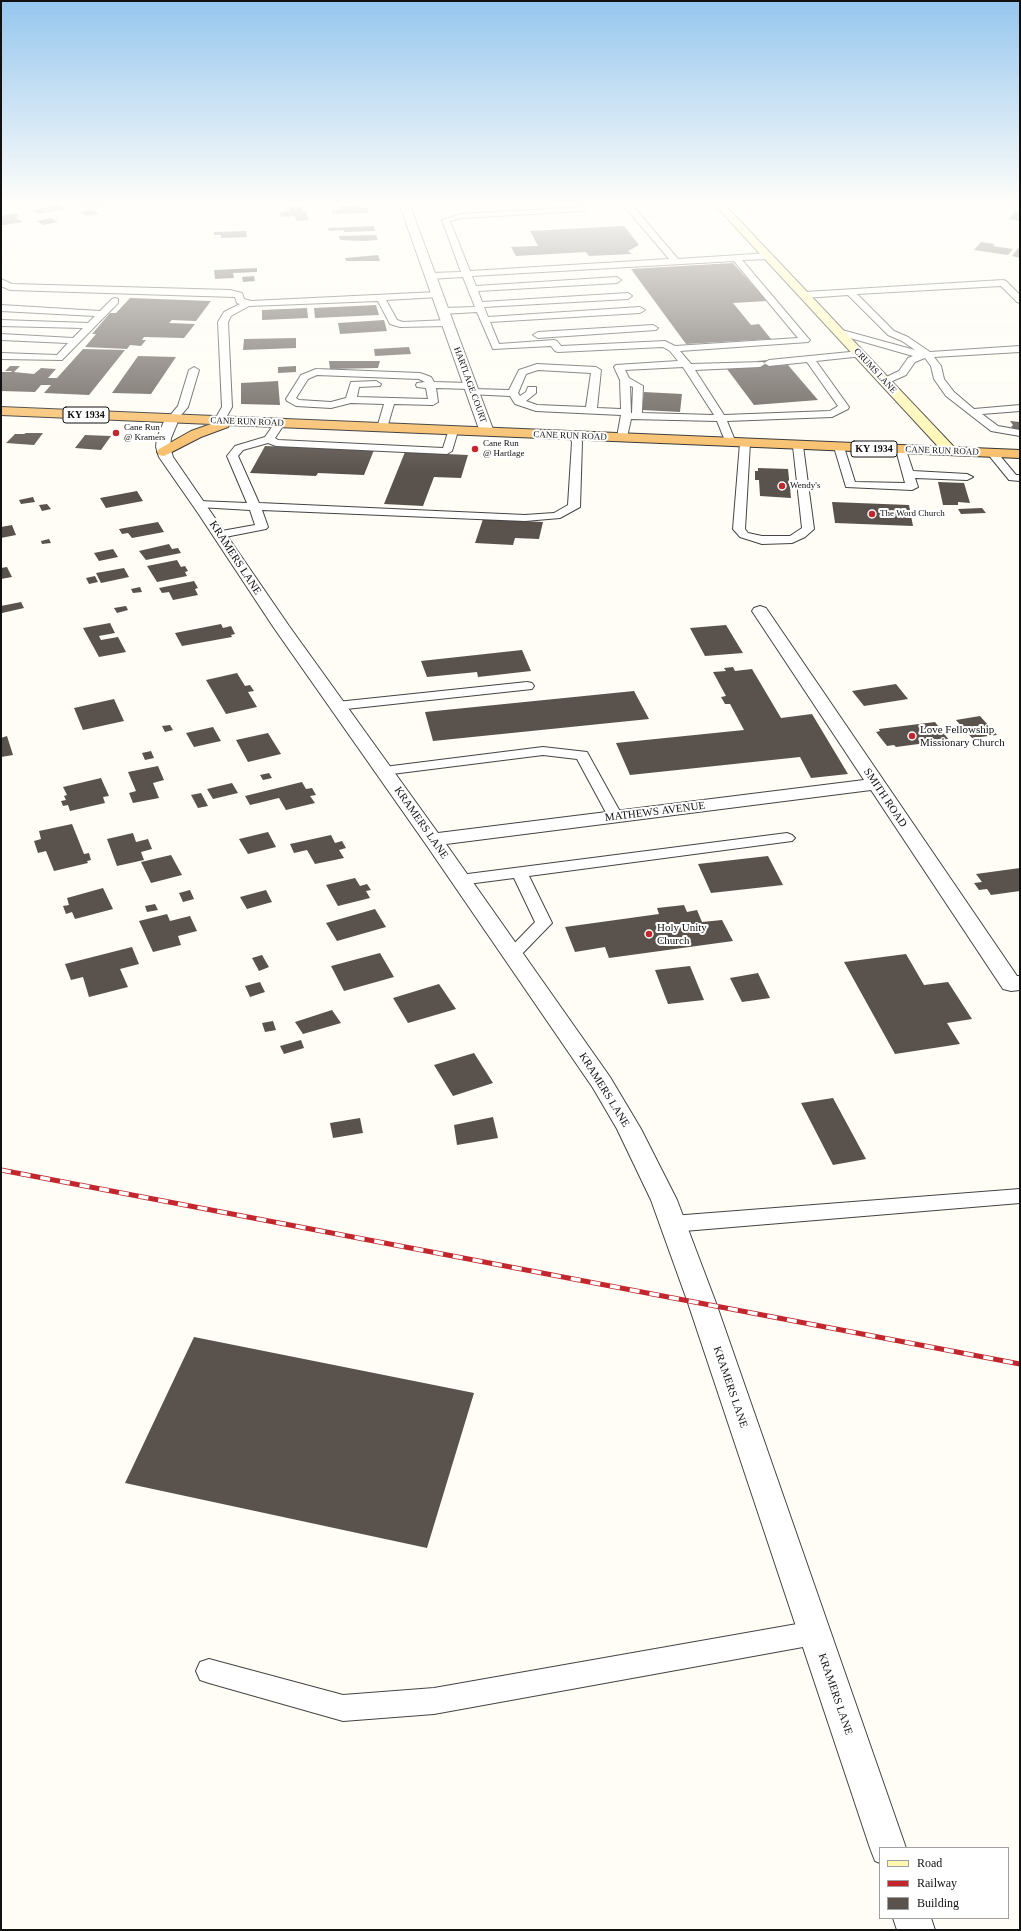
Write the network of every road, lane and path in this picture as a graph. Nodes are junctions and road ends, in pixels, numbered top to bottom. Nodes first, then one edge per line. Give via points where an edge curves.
1 (230, 293) edge
2 (436, 293) edge
3 (474, 293) edge
4 (626, 293) edge
5 (766, 293) edge
6 (848, 293) edge
7 (851, 293) edge
8 (805, 295) joint
9 (437, 296) junction
10 (628, 296) junction
11 (381, 298) junction
12 (100, 301) dead end
13 (248, 303) junction
14 (479, 307) junction
15 (1, 308) edge
16 (640, 310) junction
17 (443, 311) junction
18 (103, 314) junction
19 (485, 320) junction
20 (1, 323) edge
21 (448, 323) junction
22 (92, 326) junction
23 (653, 328) junction
24 (839, 332) junction
25 (1, 337) edge
26 (491, 338) junction
27 (77, 341) junction
28 (669, 347) junction
29 (1020, 349) edge
30 (860, 354) junction
31 (925, 355) junction
32 (1, 356) edge
33 (810, 360) junction
34 (686, 365) junction
35 (537, 367) junction
36 (194, 370) dead end
37 (625, 380) junction
38 (885, 381) junction
39 (431, 385) junction
40 (471, 389) junction
41 (513, 393) junction
42 (350, 400) junction
43 (390, 401) junction
44 (518, 402) junction
45 (1020, 408) edge
46 (1, 411) edge
47 (591, 411) junction
48 (972, 412) junction
49 (626, 414) junction
50 (637, 416) junction
51 (721, 418) junction
52 (172, 419) junction
53 (226, 421) junction
54 (280, 423) junction
55 (1012, 424) dead end
56 (989, 425) junction
57 (382, 428) junction
58 (398, 428) junction
59 (452, 431) junction
60 (487, 432) junction
61 (1020, 433) edge
62 (574, 436) junction
63 (622, 438) junction
64 (269, 439) junction
65 (738, 443) junction
66 (798, 446) junction
67 (839, 447) junction
68 (390, 448) junction
69 (901, 450) junction
70 (950, 451) junction
71 (164, 452) junction
72 (992, 453) junction
73 (1020, 454) edge
74 (909, 474) junction
75 (967, 477) dead end
76 (1018, 481) edge
77 (200, 504) junction
78 (255, 507) junction
79 (220, 534) junction
80 (760, 611) dead end
81 (527, 686) dead end
82 (337, 706) junction
83 (384, 771) junction
84 (876, 784) junction
85 (615, 817) junction
86 (787, 838) dead end
87 (433, 840) junction
88 (519, 872) junction
89 (460, 880) junction
90 (512, 954) junction
91 (1015, 984) edge
92 (1020, 1196) edge
93 (672, 1224) junction
94 (814, 1633) junction
95 (209, 1671) dead end
96 (888, 1847) edge
97 (912, 1919) edge
98 (916, 1930) edge

1 - 13 lane via 239,296 240,301
2 - 9 street, HARTLAGE COURT
3 - 14 lane
4 - 10 lane
5 - 28 lane via 805,340
6 - 8 lane
7 - 31 lane via 891,333 905,339
8 - 24 main road, CRUMS LANE
9 - 11 lane
9 - 17 street, HARTLAGE COURT
10 - 14 lane
10 - 16 lane
11 - 13 lane
11 - 21 lane via 393,322 404,325
12 - 18 lane via 115,301
13 - 53 lane via 227,314 223,322
14 - 17 lane
14 - 19 lane
15 - 18 lane
16 - 19 lane
16 - 23 lane
17 - 21 street, HARTLAGE COURT
18 - 22 lane
19 - 26 lane
20 - 22 lane
21 - 40 street, HARTLAGE COURT
22 - 27 lane
23 - 26 lane
23 - 28 lane
24 - 30 main road, CRUMS LANE
24 - 31 lane
25 - 27 lane
26 - 28 lane via 496,347 554,343 558,350
27 - 32 lane via 59,358
28 - 34 lane
29 - 31 lane
30 - 33 lane
30 - 38 main road, CRUMS LANE
31 - 38 lane via 910,360 903,373
31 - 48 lane via 936,366 939,379 950,394
33 - 34 lane
33 - 51 lane via 844,407 832,414
34 - 37 lane via 619,367
34 - 51 lane
35 - 41 lane via 522,372
35 - 44 lane via 531,393
35 - 47 lane via 596,370
36 - 52 lane via 183,407
37 - 49 lane
37 - 50 lane via 638,386
38 - 70 main road, CRUMS LANE
39 - 40 lane
39 - 42 lane via 356,384
39 - 42 lane via 428,379 420,376 316,372 304,377 291,399 296,403 331,405
39 - 43 lane via 433,402
40 - 41 lane
40 - 60 street, HARTLAGE COURT
41 - 44 lane
42 - 43 lane
43 - 57 lane
44 - 47 lane via 536,408
45 - 48 lane
46 - 52 highway, CANE RUN ROAD / KY 1934
47 - 49 lane
48 - 56 lane
49 - 50 lane
49 - 63 lane
50 - 51 lane
51 - 65 lane
52 - 53 highway, CANE RUN ROAD / KY 1934
52 - 71 street via 164,438
53 - 54 highway, CANE RUN ROAD / KY 1934
53 - 71 highway
54 - 57 highway, CANE RUN ROAD / KY 1934
54 - 64 lane
55 - 56 lane
56 - 61 lane via 995,429
57 - 58 highway, CANE RUN ROAD / KY 1934
58 - 59 highway, CANE RUN ROAD / KY 1934
58 - 68 lane
59 - 60 highway, CANE RUN ROAD / KY 1934
59 - 68 lane via 447,451
60 - 62 highway, CANE RUN ROAD / KY 1934
62 - 63 highway, CANE RUN ROAD / KY 1934
62 - 78 lane via 577,442 574,507 556,516 525,518
63 - 65 highway, CANE RUN ROAD / KY 1934
64 - 68 lane via 276,443
64 - 78 lane via 239,448 232,456
65 - 66 highway, CANE RUN ROAD / KY 1934
65 - 66 lane via 739,529 744,535 762,540 792,538 808,529
66 - 67 highway, CANE RUN ROAD / KY 1934
67 - 69 highway, CANE RUN ROAD / KY 1934
67 - 74 lane via 850,485 912,487
69 - 70 highway, CANE RUN ROAD / KY 1934
69 - 74 lane
70 - 72 highway, CANE RUN ROAD / KY 1934
71 - 77 street, KRAMERS LANE
72 - 73 highway, CANE RUN ROAD / KY 1934
72 - 76 lane
74 - 75 lane
77 - 78 lane
77 - 79 street, KRAMERS LANE
78 - 79 lane via 262,527
79 - 82 street, KRAMERS LANE
80 - 84 street, SMITH ROAD
81 - 82 lane
82 - 83 street, KRAMERS LANE
83 - 85 lane via 543,751 582,755
83 - 87 street, KRAMERS LANE
84 - 85 street, MATHEWS AVENUE
84 - 91 street, SMITH ROAD
85 - 87 street, MATHEWS AVENUE
86 - 88 lane
87 - 89 street, KRAMERS LANE
88 - 89 lane
88 - 90 lane via 544,922
89 - 90 street, KRAMERS LANE
90 - 93 street, KRAMERS LANE via 606,1090 629,1129 664,1200
92 - 93 lane
93 - 94 street, KRAMERS LANE via 702,1303
94 - 95 lane via 434,1701 343,1708
94 - 96 street, KRAMERS LANE
97 - 98 street

